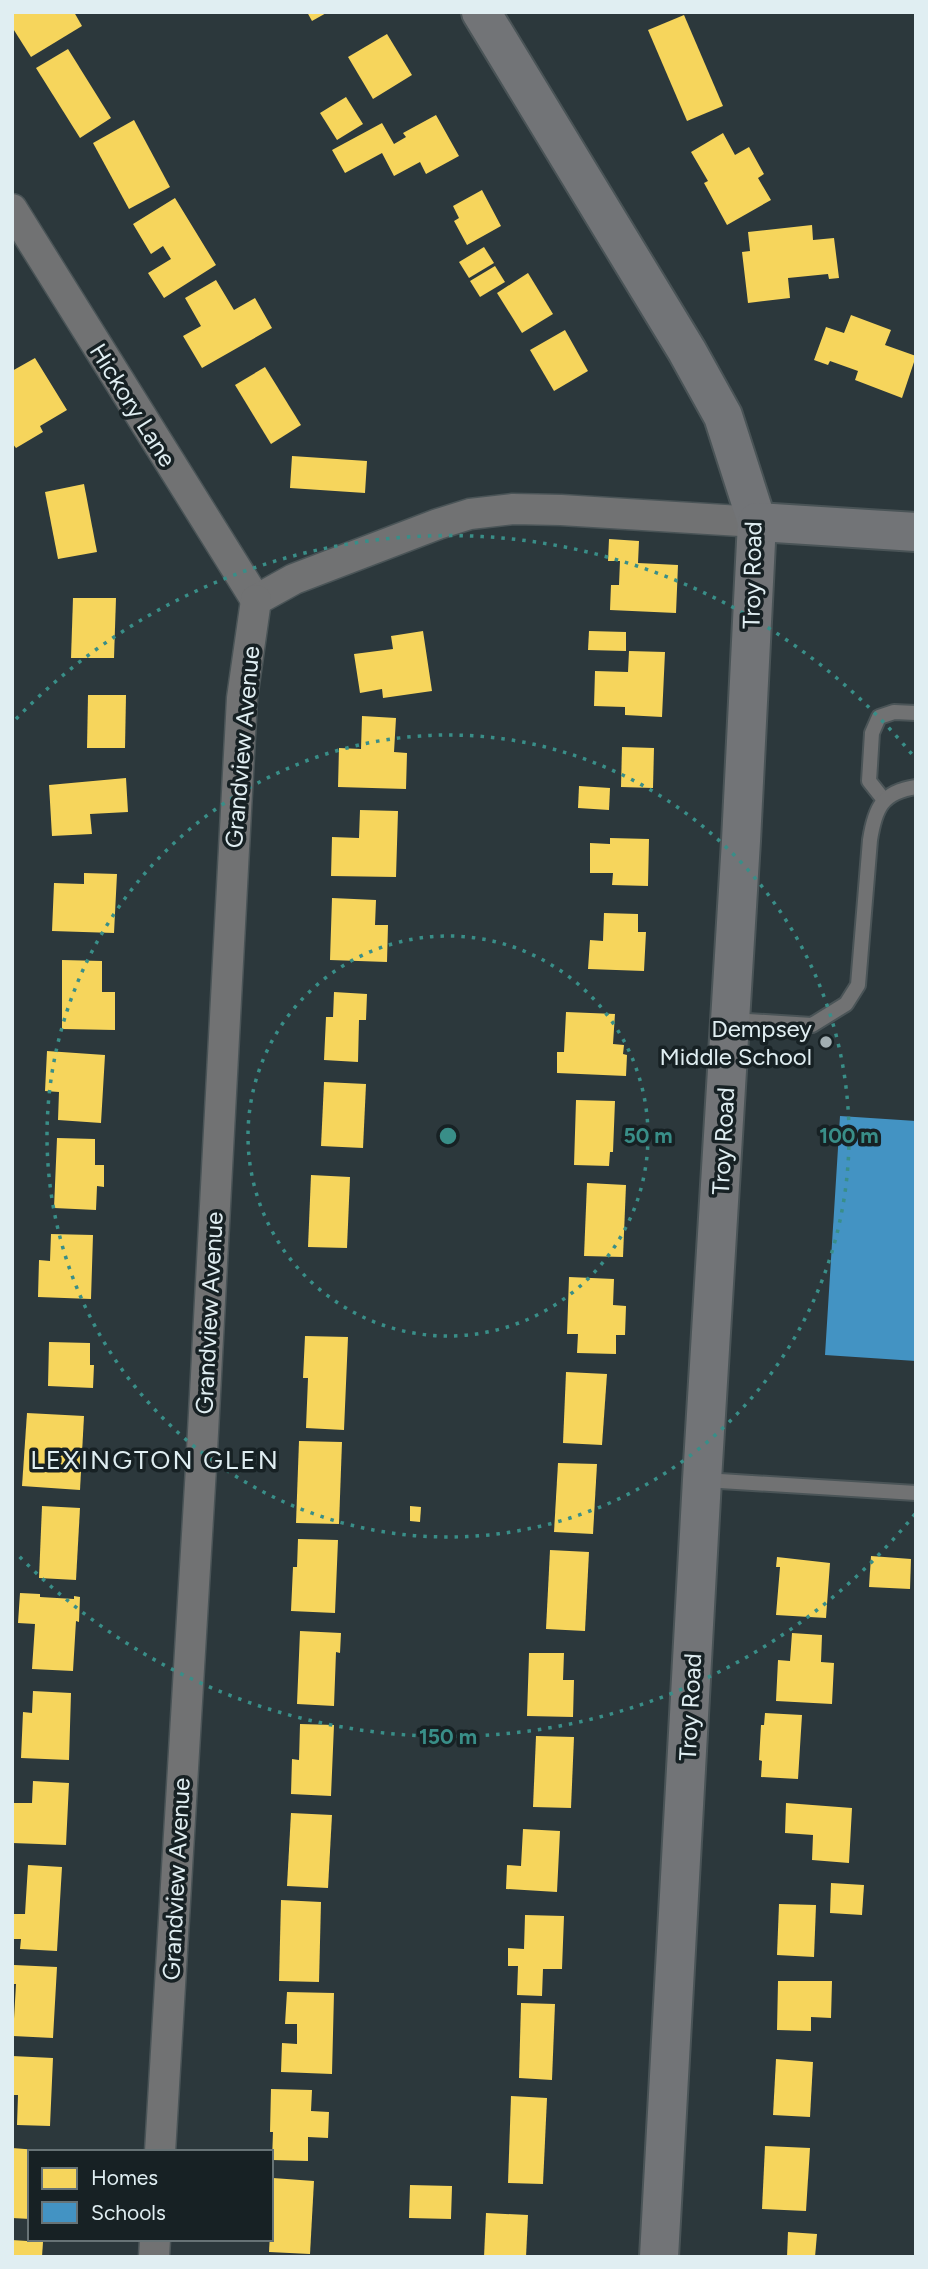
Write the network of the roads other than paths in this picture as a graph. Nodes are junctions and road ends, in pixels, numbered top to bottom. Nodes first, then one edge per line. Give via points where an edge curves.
1 (481, 12) edge
2 (12, 209) edge
3 (757, 522) junction
4 (916, 532) edge
5 (256, 600) junction
6 (916, 713) edge
7 (916, 788) edge
8 (884, 800) junction
9 (730, 1020) junction
10 (702, 1480) junction
11 (916, 1493) edge
12 (160, 2150) edge
13 (659, 2257) edge

1 - 3 street, Troy Road via 723,416
2 - 5 street, Hickory Lane
3 - 4 street
3 - 5 street via 561,510 470,514 294,579
3 - 9 street, Troy Road
5 - 12 street, Grandview Avenue via 242,698
6 - 8 lane via 879,717 872,733 869,781
7 - 8 lane via 899,790
8 - 9 lane via 873,818 858,985 846,1004 812,1025
9 - 10 street, Troy Road
10 - 11 lane
10 - 13 street, Troy Road

